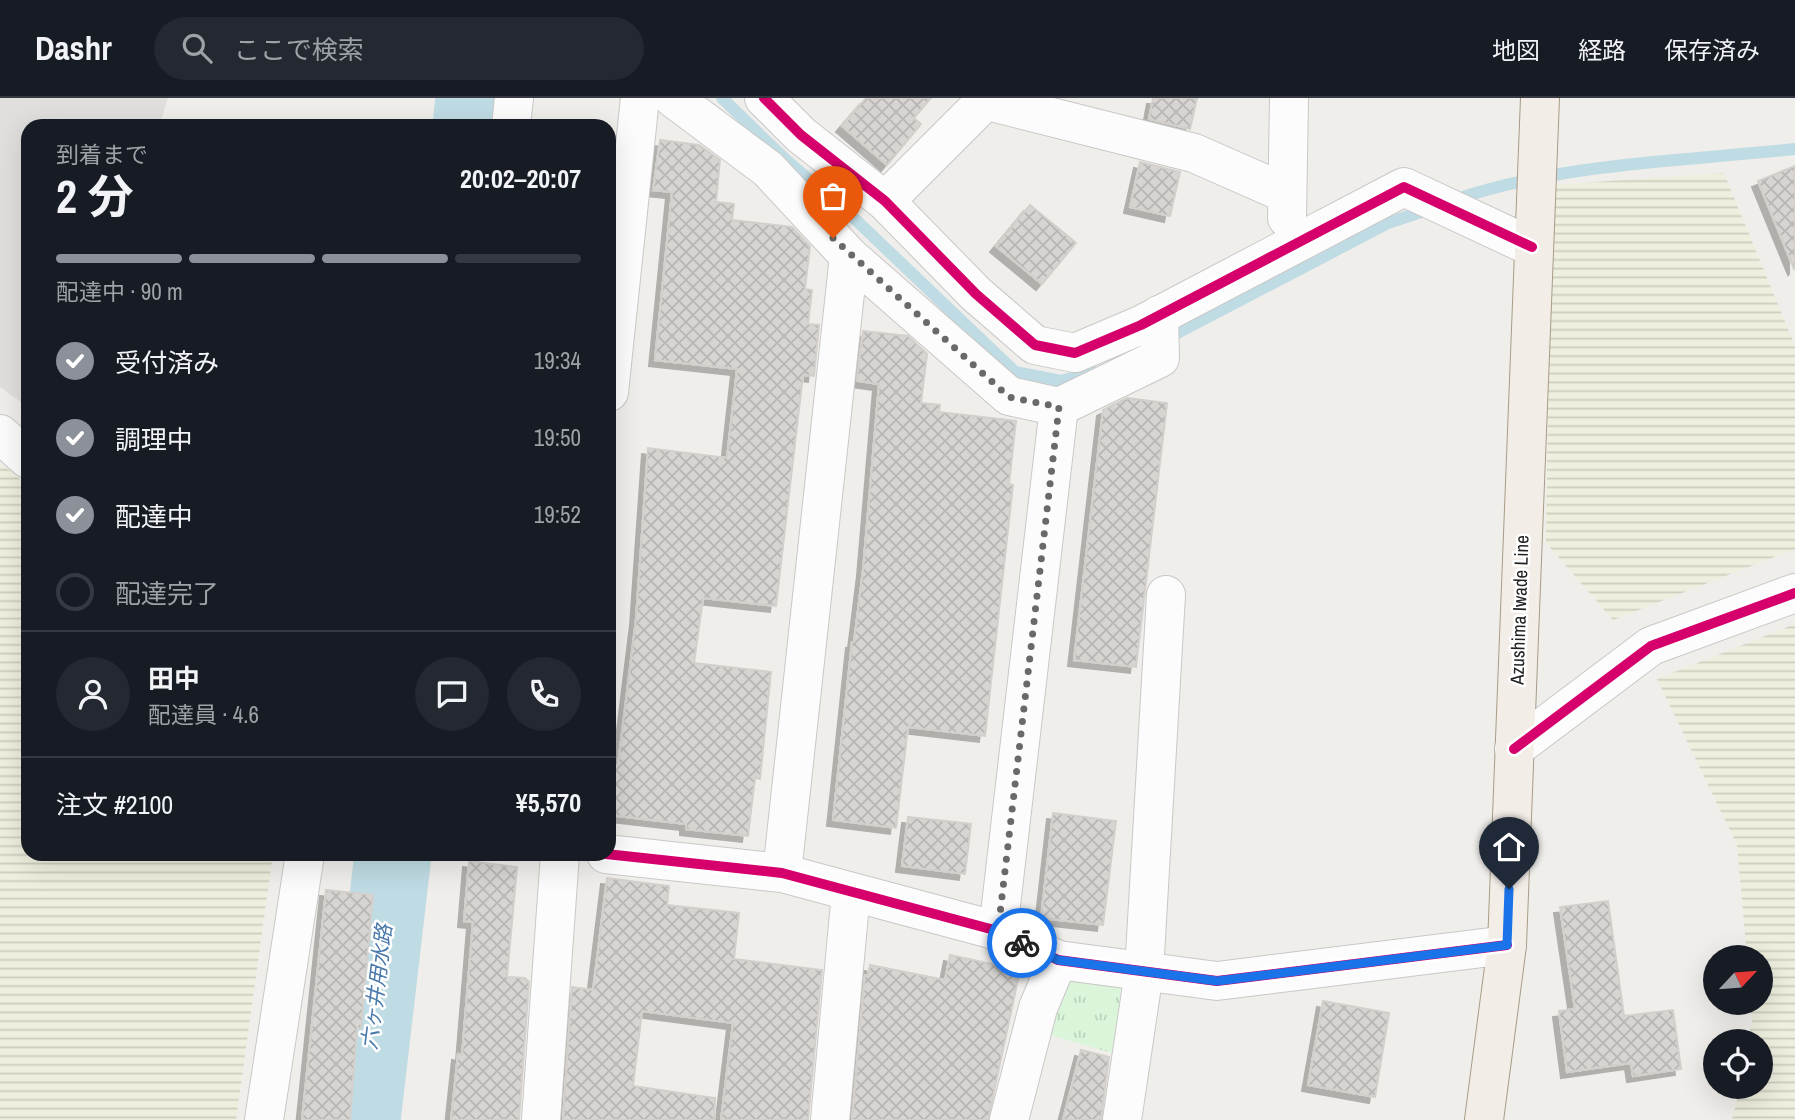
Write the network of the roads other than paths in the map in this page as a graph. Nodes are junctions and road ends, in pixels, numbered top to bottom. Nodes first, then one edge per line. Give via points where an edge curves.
1 (514, 98) edge
2 (640, 98) edge
3 (673, 98) edge
4 (764, 98) edge
5 (1289, 98) edge
6 (1541, 98) edge
7 (988, 99) edge
8 (512, 119) edge
9 (1287, 194) junction
10 (885, 201) junction
11 (1532, 247) junction
12 (1286, 248) junction
13 (849, 256) junction
14 (1159, 315) junction
15 (616, 326) edge
16 (1059, 407) junction
17 (0, 434) edge
18 (21, 453) edge
19 (1795, 593) edge
20 (1166, 595) dead end
21 (1514, 749) junction
22 (616, 855) edge
23 (304, 861) edge
24 (560, 861) edge
25 (782, 873) junction
26 (851, 892) junction
27 (998, 931) junction
28 (1507, 945) junction
29 (1058, 960) junction
30 (1144, 972) junction
31 (264, 1120) edge
32 (541, 1120) edge
33 (830, 1120) edge
34 (1009, 1120) edge
35 (1122, 1120) edge
36 (1484, 1120) edge

1 - 8 street
2 - 15 street
3 - 13 street via 768,169
4 - 10 street via 801,135
5 - 9 street
6 - 11 main road, Azushima Iwade Line
7 - 9 street via 1194,153
7 - 10 street
9 - 12 street
10 - 14 street via 975,294 1035,345 1075,353
11 - 12 street via 1404,187
11 - 21 main road, Azushima Iwade Line
12 - 14 street
13 - 16 street via 1009,397
13 - 25 street
14 - 16 street via 1160,358
16 - 27 street
17 - 18 street
19 - 21 street via 1651,646
20 - 30 street
21 - 28 main road, Azushima Iwade Line
22 - 25 street
23 - 31 street
24 - 32 street
25 - 26 street
26 - 27 street
26 - 33 street
27 - 29 street
28 - 30 street via 1217,981
28 - 36 main road, Azushima Iwade Line
29 - 30 street
29 - 34 street via 1038,1008
30 - 35 street

